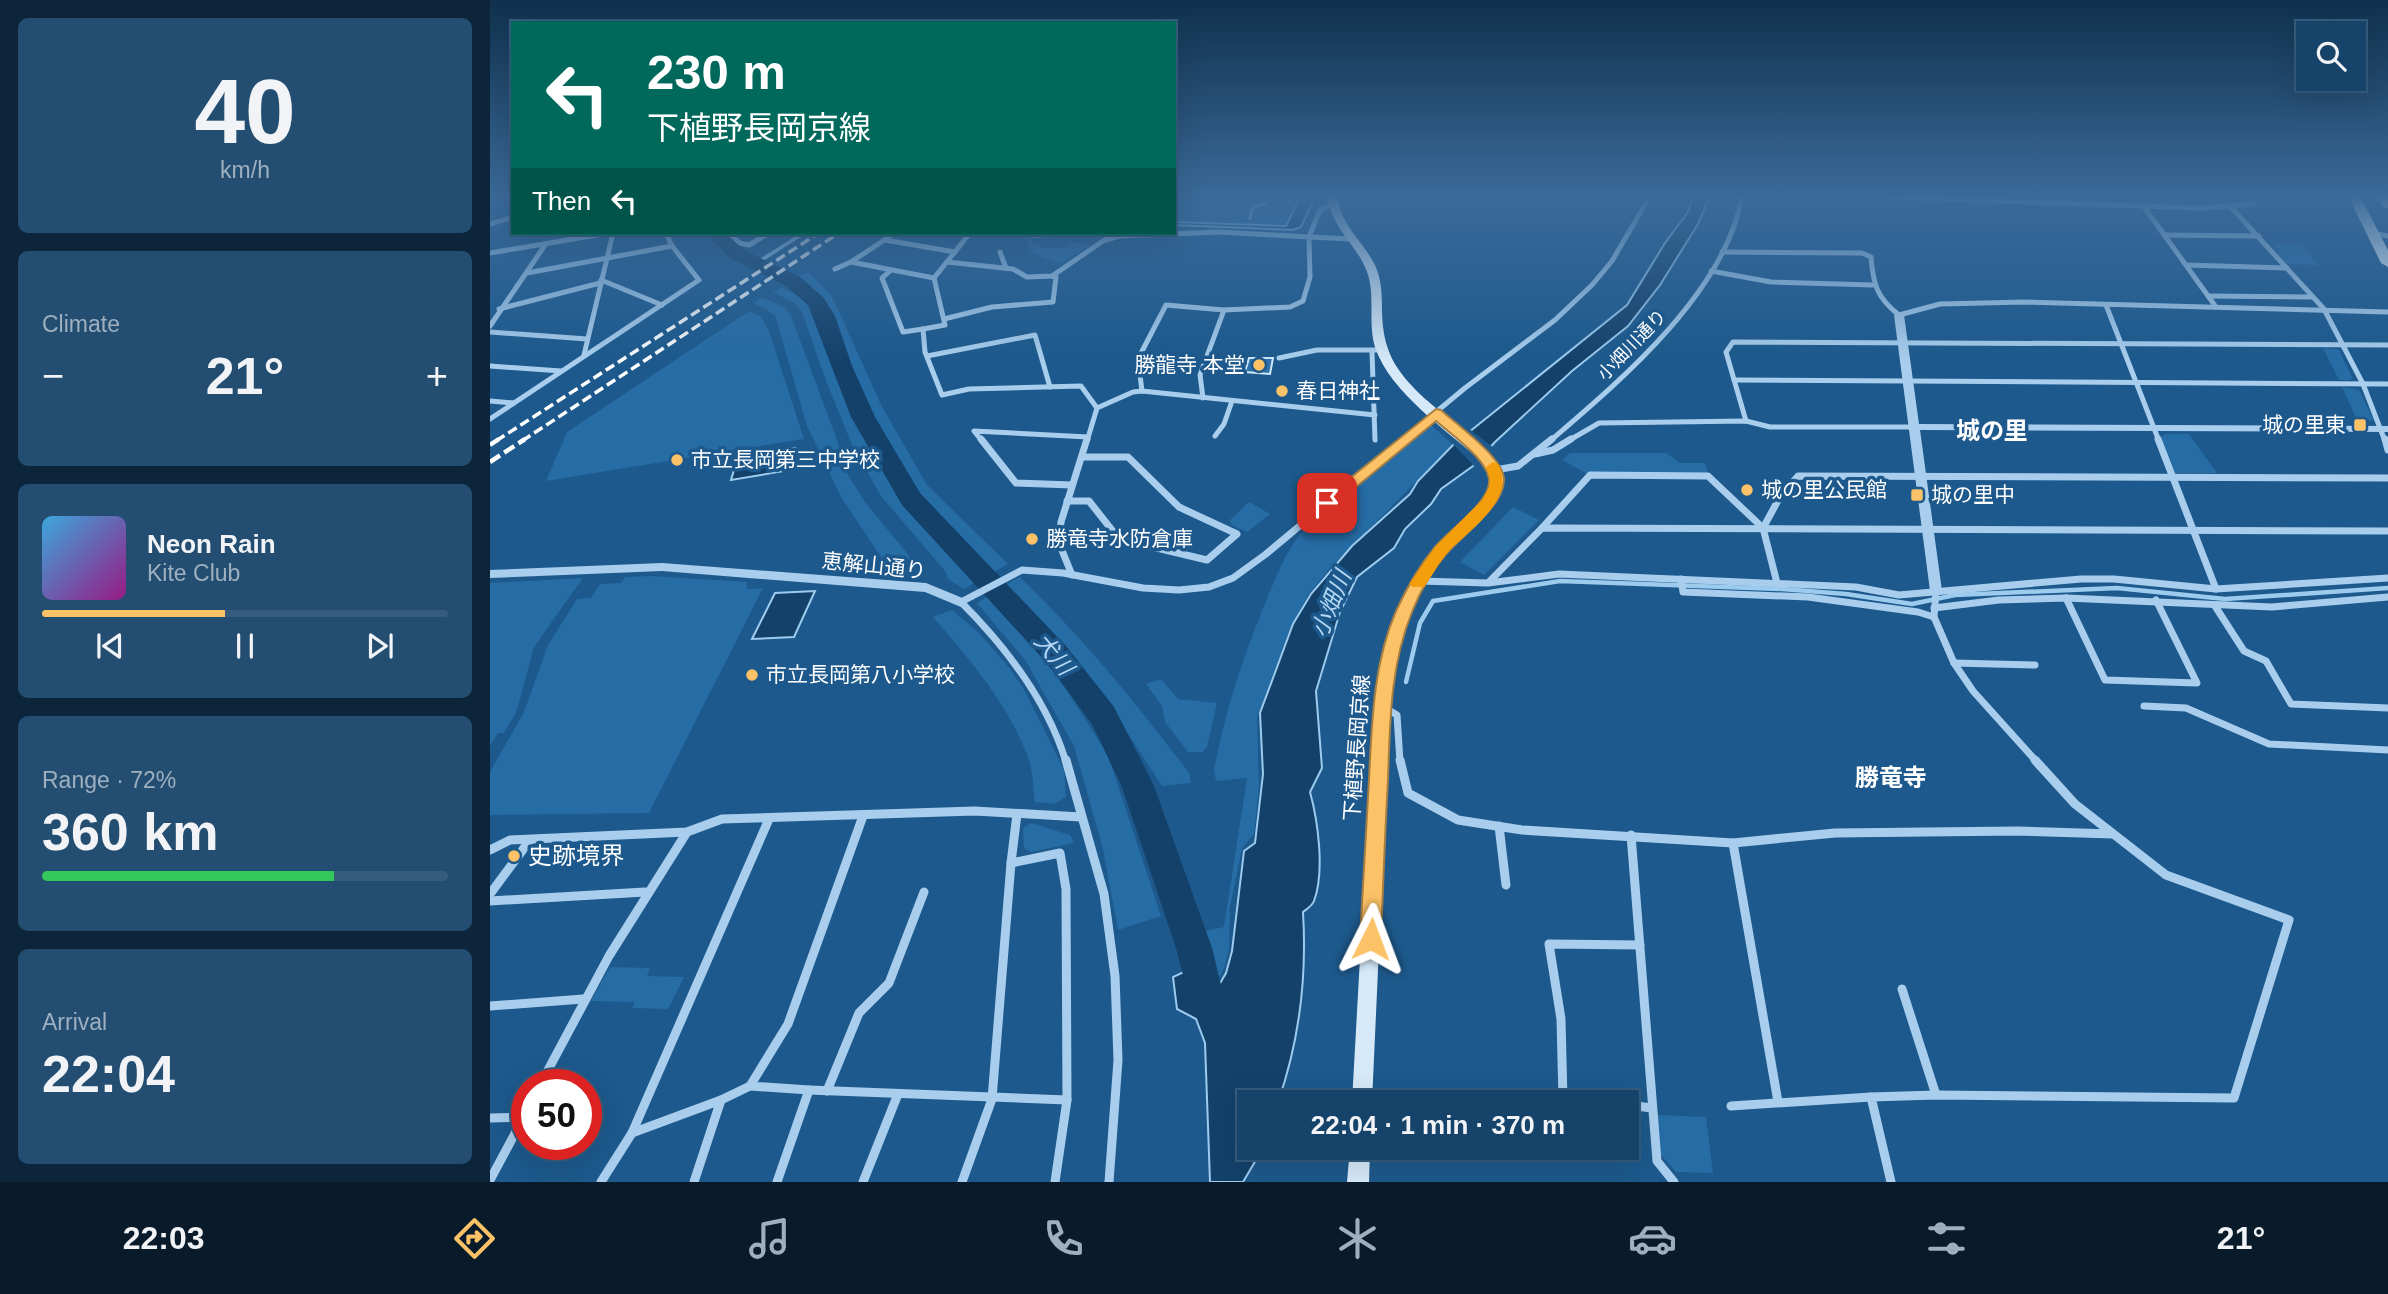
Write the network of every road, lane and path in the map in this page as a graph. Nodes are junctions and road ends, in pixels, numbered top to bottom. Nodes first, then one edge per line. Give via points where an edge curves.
1 (541, 251) edge
2 (609, 251) edge
3 (644, 251) edge
4 (676, 251) edge
5 (868, 251) edge
6 (950, 251) edge
7 (1089, 251) edge
8 (1309, 251) edge
9 (1360, 251) edge
10 (1617, 251) edge
11 (2176, 251) edge
12 (2272, 251) edge
13 (955, 252) joint
14 (1000, 252) dead end
15 (1722, 252) joint
16 (608, 258) junction
17 (851, 262) junction
18 (947, 262) junction
19 (2186, 265) junction
20 (835, 268) dead end
21 (1006, 268) junction
22 (2287, 268) junction
23 (891, 270) junction
24 (1711, 271) junction
25 (527, 273) junction
26 (1052, 275) junction
27 (934, 278) junction
28 (601, 282) junction
29 (1873, 285) junction
30 (2208, 296) junction
31 (2313, 297) junction
32 (662, 305) junction
33 (2106, 305) junction
34 (2216, 307) junction
35 (499, 309) junction
36 (2324, 309) junction
37 (1224, 310) junction
38 (2388, 312) edge
39 (1899, 315) junction
40 (944, 319) junction
41 (490, 326) edge
42 (923, 329) junction
43 (490, 332) edge
44 (587, 339) junction
45 (2120, 342) junction
46 (1903, 343) junction
47 (2342, 343) junction
48 (2388, 345) edge
49 (1377, 351) junction
50 (584, 355) junction
51 (927, 356) junction
52 (1279, 358) dead end
53 (490, 366) edge
54 (561, 371) junction
55 (1734, 380) junction
56 (1908, 382) junction
57 (2136, 382) junction
58 (2362, 384) junction
59 (2388, 384) edge
60 (1050, 387) junction
61 (1142, 391) junction
62 (1203, 398) junction
63 (490, 401) edge
64 (1232, 401) junction
65 (514, 403) junction
66 (1097, 408) junction
67 (1375, 415) junction
68 (1438, 415) junction
69 (490, 419) edge
70 (1746, 422) junction
71 (1914, 427) junction
72 (2154, 428) junction
73 (2385, 429) edge
74 (1088, 436) junction
75 (1214, 436) dead end
76 (1376, 440) dead end
77 (2388, 450) edge
78 (1535, 454) junction
79 (1082, 457) junction
80 (1495, 470) junction
81 (2172, 475) junction
82 (1921, 476) junction
83 (2388, 478) edge
84 (1072, 485) junction
85 (1068, 501) junction
86 (1542, 528) junction
87 (1763, 528) junction
88 (2192, 528) junction
89 (1928, 529) junction
90 (2388, 531) edge
91 (490, 574) edge
92 (1072, 575) junction
93 (2388, 578) edge
94 (1681, 579) junction
95 (1419, 580) junction
96 (1488, 583) junction
97 (1777, 583) junction
98 (2216, 589) junction
99 (1936, 591) junction
100 (2388, 597) edge
101 (2066, 598) junction
102 (966, 600) junction
103 (2156, 600) junction
104 (2215, 606) junction
105 (1934, 612) junction
106 (1954, 663) junction
107 (2035, 665) dead end
108 (1382, 706) junction
109 (2144, 706) dead end
110 (2388, 708) edge
111 (2388, 750) edge
112 (1017, 814) junction
113 (863, 816) junction
114 (1081, 817) junction
115 (769, 819) junction
116 (1499, 826) junction
117 (687, 831) junction
118 (2114, 834) junction
119 (1631, 835) junction
120 (530, 840) junction
121 (1733, 843) junction
122 (490, 850) edge
123 (1011, 863) junction
124 (1506, 885) dead end
125 (645, 892) junction
126 (924, 892) dead end
127 (490, 894) edge
128 (490, 901) edge
129 (1640, 945) junction
130 (1902, 989) dead end
131 (583, 999) junction
132 (490, 1006) edge
133 (548, 1069) edge
134 (750, 1086) junction
135 (809, 1090) junction
136 (1363, 1090) edge
137 (1563, 1090) edge
138 (827, 1091) junction
139 (898, 1094) junction
140 (1936, 1095) junction
141 (1871, 1097) junction
142 (992, 1099) junction
143 (721, 1100) junction
144 (1067, 1100) junction
145 (1778, 1102) junction
146 (1639, 1106) edge
147 (1731, 1106) dead end
148 (1652, 1108) junction
149 (511, 1116) edge
150 (490, 1118) edge
151 (632, 1133) junction
152 (511, 1140) edge
153 (1359, 1160) edge
154 (490, 1180) edge
155 (601, 1182) edge
156 (694, 1182) edge
157 (777, 1182) edge
158 (863, 1182) edge
159 (962, 1182) edge
160 (1055, 1182) edge
161 (1109, 1182) edge
162 (1358, 1182) edge
163 (1674, 1182) edge
164 (1891, 1182) edge

1 - 25 street
2 - 16 street
3 - 16 street
4 - 32 street via 699,280
5 - 17 street
6 - 13 street
7 - 26 street
8 - 37 street via 1310,277 1301,302 1290,307
9 - 49 main road via 1374,277
10 - 68 street via 1592,285 1555,320
11 - 19 street
12 - 22 street
13 - 18 street
14 - 21 street
15 - 24 street, 小畑川通り
15 - 29 street via 1862,253 1871,257
16 - 25 street
16 - 28 street
17 - 20 street
17 - 23 street
18 - 21 street
18 - 27 street
19 - 22 street
19 - 30 street
21 - 26 street via 1027,277
22 - 31 street
23 - 27 street
23 - 42 street via 882,278 903,332
24 - 29 street via 1736,278 1814,285
24 - 78 street, 小畑川通り via 1657,344
25 - 35 street
26 - 40 street via 1056,277 1053,302 992,307
27 - 40 street
28 - 32 street
28 - 35 street
28 - 44 street
29 - 39 street via 1881,301
30 - 31 street
30 - 34 street
31 - 36 street
32 - 50 street
33 - 34 street
33 - 39 street via 1940,304
33 - 45 street
34 - 36 street
35 - 41 street
36 - 38 street
36 - 47 street
37 - 61 street via 1166,305 1138,359
37 - 62 street via 1200,375
39 - 46 street
40 - 42 street via 945,324
42 - 51 street
43 - 44 street
44 - 50 street
45 - 46 street
45 - 47 street
45 - 57 street
46 - 55 street via 1733,342 1726,352
46 - 56 street
47 - 48 street
47 - 58 street
49 - 52 street via 1317,349
49 - 67 street
49 - 68 main road via 1400,381
50 - 54 street
51 - 60 street via 942,395 969,389
51 - 60 street via 1035,335
53 - 54 street
54 - 65 street
55 - 56 street
55 - 70 street
56 - 57 street
56 - 71 street
57 - 58 street
57 - 72 street
58 - 59 street
58 - 73 street
60 - 66 street via 1081,386
61 - 62 street
61 - 66 street
62 - 64 street
63 - 65 street
64 - 67 street
64 - 75 street
65 - 69 street
66 - 74 street
67 - 76 street
68 - 80 main road
68 - 92 street via 1233,578 1209,587 1179,590
70 - 71 street via 1770,427
70 - 78 street via 1599,423 1553,450
71 - 72 street
71 - 82 street
72 - 73 street
72 - 81 street
73 - 77 street
74 - 79 street
74 - 84 street via 974,431 1016,483
78 - 80 street, 小畑川通り via 1518,466
79 - 84 street
79 - 85 street via 1128,457 1179,507 1237,534 1207,560 1119,539 1089,501
80 - 95 main road, 下植野長岡京線 via 1496,488 1487,503
81 - 82 street
81 - 83 street
81 - 88 street
82 - 87 street via 1798,476
82 - 89 street
84 - 85 street
85 - 92 street via 1059,543
86 - 87 street
86 - 87 street via 1590,475 1707,476
86 - 96 street
87 - 89 street
87 - 97 street
88 - 89 street
88 - 90 street
88 - 98 street
89 - 99 street
91 - 102 street, 恵解山通り via 662,567 926,588
92 - 102 street via 1035,570 1013,574
93 - 98 street
94 - 96 street via 1559,574
94 - 97 street
94 - 105 street via 1683,592 1808,597
95 - 96 street
95 - 108 main road, 下植野長岡京線 via 1388,661
97 - 99 street via 1856,587 1899,595
98 - 99 street via 2081,579
99 - 105 street
100 - 104 street via 2272,607
101 - 103 street
101 - 103 street via 2105,680 2197,683
101 - 105 street via 1999,600
102 - 114 street via 1020,668 1041,703 1063,751
103 - 104 street
104 - 110 street via 2244,651 2266,661 2291,704
105 - 106 street
106 - 107 street
106 - 118 street via 1973,691 2075,804
108 - 116 street via 1396,715 1397,745 1408,793 1458,820
108 - 136 main road, 下植野長岡京線
109 - 111 street via 2186,708 2269,744
112 - 113 street via 975,811
112 - 114 street
112 - 123 street
113 - 115 street
113 - 134 street via 788,1024
114 - 161 street via 1096,858 1115,977 1117,1076
115 - 117 street via 723,820
115 - 151 street
116 - 119 street
116 - 124 street
117 - 120 street
117 - 125 street
118 - 121 street via 1835,832
118 - 140 street via 2166,875 2289,920 2234,1098
119 - 121 street
119 - 129 street
120 - 122 street via 510,840
120 - 127 street
121 - 145 street
123 - 142 street
123 - 144 street via 1060,853 1066,889
125 - 128 street
125 - 131 street
126 - 138 street via 889,983 859,1013
129 - 137 street via 1549,944 1561,1018
129 - 148 street
130 - 140 street
131 - 132 street
131 - 133 street
134 - 135 street
134 - 143 street
135 - 138 street
135 - 157 street
138 - 139 street
139 - 142 street
139 - 158 street
140 - 141 street
141 - 145 street
141 - 164 street
142 - 144 street
142 - 159 street
143 - 151 street
143 - 156 street
144 - 160 street
145 - 147 street
146 - 148 street
148 - 163 street via 1657,1161
149 - 150 street
151 - 155 street
152 - 154 street
153 - 162 main road

